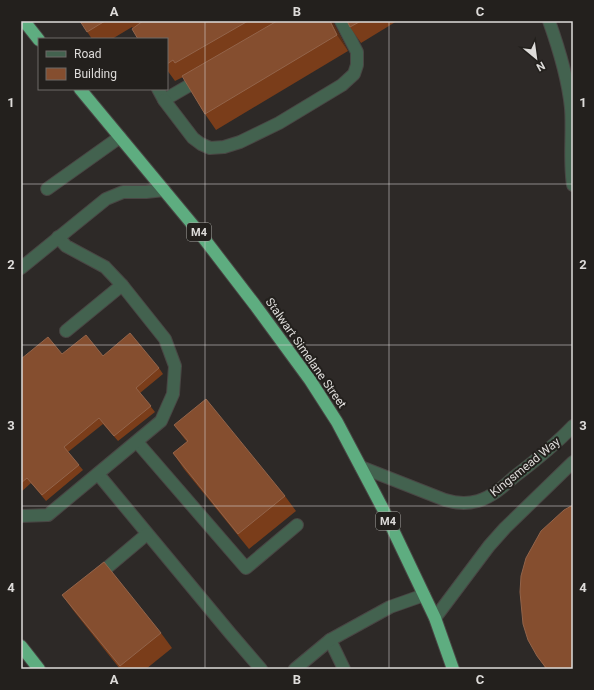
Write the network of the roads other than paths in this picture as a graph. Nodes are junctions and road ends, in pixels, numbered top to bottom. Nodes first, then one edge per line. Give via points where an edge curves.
1 (24, 21) edge
2 (341, 21) edge
3 (549, 21) edge
4 (38, 39) edge
5 (213, 72) edge
6 (81, 90) edge
7 (159, 90) edge
8 (164, 100) junction
9 (120, 137) junction
10 (573, 184) edge
11 (47, 189) dead end
12 (164, 190) junction
13 (58, 237) junction
14 (21, 268) edge
15 (122, 285) junction
16 (66, 331) dead end
17 (573, 426) edge
18 (137, 442) junction
19 (573, 462) edge
20 (361, 467) junction
21 (98, 474) junction
22 (21, 516) edge
23 (297, 525) dead end
24 (147, 534) junction
25 (86, 585) edge
26 (424, 595) junction
27 (435, 618) junction
28 (330, 640) junction
29 (21, 646) edge
30 (39, 669) edge
31 (261, 669) edge
32 (295, 669) edge
33 (344, 669) edge
34 (453, 669) edge

1 - 4 highway
2 - 8 street via 357,52 354,74 342,86 279,123 240,142 217,148 201,144 193,138
3 - 10 street via 563,62 568,89
5 - 8 street
6 - 9 highway, Stalwart Simelane Street / M4
7 - 8 street
9 - 11 street
9 - 12 highway, Stalwart Simelane Street / M4
12 - 13 street via 123,192 106,199
12 - 20 highway, Stalwart Simelane Street / M4 via 202,236 310,380 337,422
13 - 14 street
13 - 15 street via 66,246 106,267
15 - 16 street
15 - 18 street via 165,339 175,366 173,394 161,421
17 - 20 street, Kingsmead Way via 554,445 492,495 479,501 444,500
18 - 21 street
18 - 23 street via 246,568
19 - 27 street via 489,546
20 - 26 highway, Stalwart Simelane Street / M4
21 - 22 street via 48,515
21 - 24 street
24 - 25 street
24 - 31 street
26 - 27 highway, Stalwart Simelane Street / M4
26 - 28 street via 390,607
27 - 34 highway, Stalwart Simelane Street / M4
28 - 32 street
28 - 33 street
29 - 30 highway

